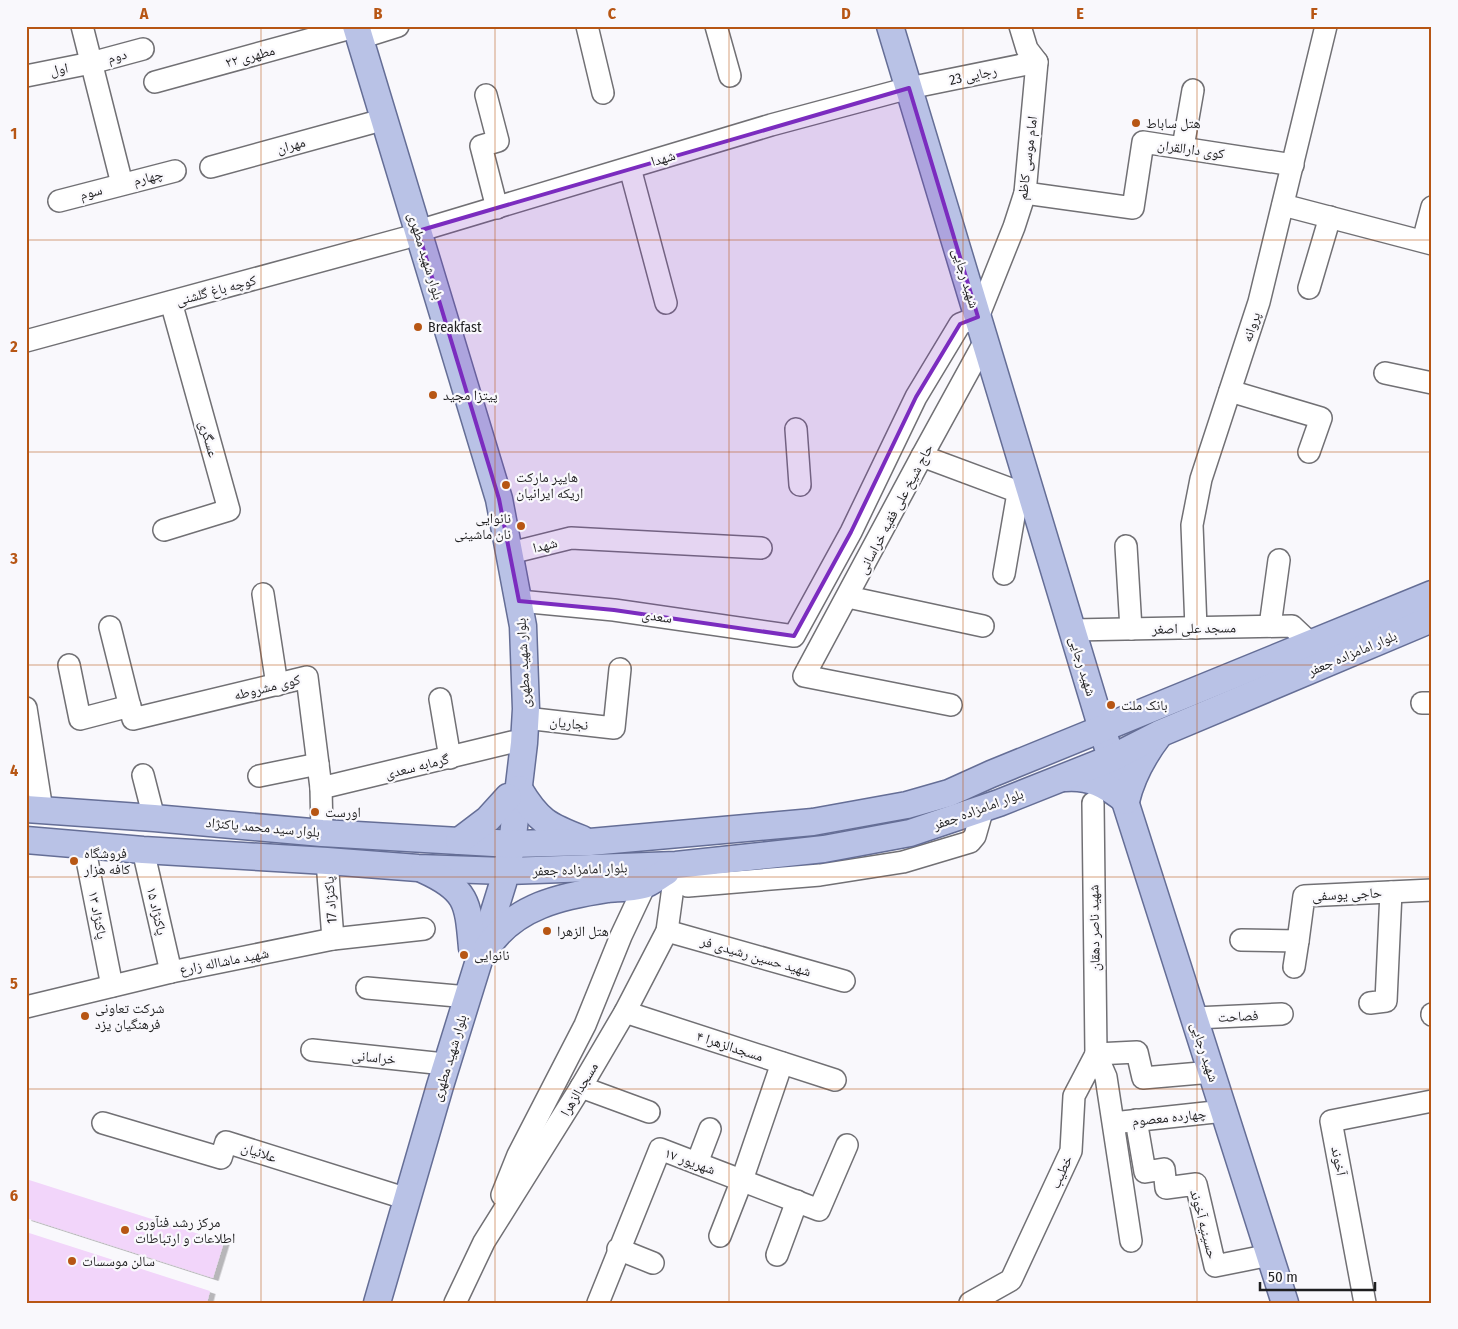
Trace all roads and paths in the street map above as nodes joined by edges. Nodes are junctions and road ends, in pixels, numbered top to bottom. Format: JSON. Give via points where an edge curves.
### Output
{"nodes":[{"id":1,"x":82,"y":26,"type":"edge"},
{"id":2,"x":398,"y":26,"type":"edge"},
{"id":3,"x":588,"y":26,"type":"edge"},
{"id":4,"x":716,"y":26,"type":"edge"},
{"id":5,"x":890,"y":26,"type":"edge"},
{"id":6,"x":1020,"y":26,"type":"edge"},
{"id":7,"x":1326,"y":26,"type":"edge"},
{"id":8,"x":351,"y":30,"type":"edge"},
{"id":9,"x":143,"y":49,"type":"dead end"},
{"id":10,"x":1037,"y":62,"type":"junction"},
{"id":11,"x":92,"y":63,"type":"junction"},
{"id":12,"x":26,"y":76,"type":"edge"},
{"id":13,"x":730,"y":76,"type":"dead end"},
{"id":14,"x":155,"y":82,"type":"dead end"},
{"id":15,"x":909,"y":88,"type":"junction"},
{"id":16,"x":1193,"y":90,"type":"dead end"},
{"id":17,"x":604,"y":93,"type":"dead end"},
{"id":18,"x":486,"y":95,"type":"dead end"},
{"id":19,"x":371,"y":123,"type":"junction"},
{"id":20,"x":1183,"y":147,"type":"junction"},
{"id":21,"x":1293,"y":165,"type":"junction"},
{"id":22,"x":211,"y":167,"type":"dead end"},
{"id":23,"x":630,"y":168,"type":"junction"},
{"id":24,"x":175,"y":171,"type":"dead end"},
{"id":25,"x":122,"y":184,"type":"junction"},
{"id":26,"x":1025,"y":193,"type":"junction"},
{"id":27,"x":60,"y":201,"type":"dead end"},
{"id":28,"x":1282,"y":205,"type":"junction"},
{"id":29,"x":1432,"y":207,"type":"edge"},
{"id":30,"x":497,"y":208,"type":"junction"},
{"id":31,"x":1330,"y":217,"type":"junction"},
{"id":32,"x":412,"y":235,"type":"junction"},
{"id":33,"x":1427,"y":242,"type":"edge"},
{"id":34,"x":1309,"y":288,"type":"dead end"},
{"id":35,"x":171,"y":302,"type":"junction"},
{"id":36,"x":666,"y":303,"type":"dead end"},
{"id":37,"x":982,"y":329,"type":"junction"},
{"id":38,"x":26,"y":342,"type":"edge"},
{"id":39,"x":1385,"y":374,"type":"dead end"},
{"id":40,"x":1432,"y":383,"type":"edge"},
{"id":41,"x":1230,"y":391,"type":"junction"},
{"id":42,"x":796,"y":429,"type":"dead end"},
{"id":43,"x":1309,"y":452,"type":"dead end"},
{"id":44,"x":922,"y":456,"type":"junction"},
{"id":45,"x":800,"y":485,"type":"dead end"},
{"id":46,"x":1025,"y":495,"type":"junction"},
{"id":47,"x":164,"y":530,"type":"dead end"},
{"id":48,"x":1126,"y":546,"type":"dead end"},
{"id":49,"x":761,"y":548,"type":"dead end"},
{"id":50,"x":510,"y":554,"type":"junction"},
{"id":51,"x":1279,"y":560,"type":"dead end"},
{"id":52,"x":1004,"y":574,"type":"dead end"},
{"id":53,"x":263,"y":594,"type":"dead end"},
{"id":54,"x":1432,"y":594,"type":"edge"},
{"id":55,"x":848,"y":597,"type":"junction"},
{"id":56,"x":519,"y":601,"type":"junction"},
{"id":57,"x":1432,"y":619,"type":"edge"},
{"id":58,"x":984,"y":626,"type":"dead end"},
{"id":59,"x":1270,"y":626,"type":"junction"},
{"id":60,"x":110,"y":627,"type":"dead end"},
{"id":61,"x":1196,"y":628,"type":"junction"},
{"id":62,"x":1131,"y":629,"type":"junction"},
{"id":63,"x":1072,"y":630,"type":"junction"},
{"id":64,"x":794,"y":636,"type":"joint"},
{"id":65,"x":1310,"y":643,"type":"junction"},
{"id":66,"x":69,"y":665,"type":"dead end"},
{"id":67,"x":620,"y":668,"type":"dead end"},
{"id":68,"x":277,"y":684,"type":"junction"},
{"id":69,"x":1090,"y":690,"type":"junction"},
{"id":70,"x":440,"y":698,"type":"dead end"},
{"id":71,"x":1168,"y":702,"type":"junction"},
{"id":72,"x":951,"y":705,"type":"dead end"},
{"id":73,"x":26,"y":708,"type":"edge"},
{"id":74,"x":131,"y":712,"type":"junction"},
{"id":75,"x":1140,"y":714,"type":"junction"},
{"id":76,"x":525,"y":718,"type":"junction"},
{"id":77,"x":1102,"y":729,"type":"junction"},
{"id":78,"x":1169,"y":730,"type":"junction"},
{"id":79,"x":1073,"y":741,"type":"junction"},
{"id":80,"x":512,"y":742,"type":"junction"},
{"id":81,"x":450,"y":758,"type":"junction"},
{"id":82,"x":1112,"y":758,"type":"junction"},
{"id":83,"x":318,"y":764,"type":"junction"},
{"id":84,"x":143,"y":775,"type":"dead end"},
{"id":85,"x":259,"y":776,"type":"dead end"},
{"id":86,"x":1061,"y":779,"type":"junction"},
{"id":87,"x":321,"y":788,"type":"junction"},
{"id":88,"x":513,"y":793,"type":"junction"},
{"id":89,"x":1093,"y":802,"type":"dead end"},
{"id":90,"x":1126,"y":802,"type":"junction"},
{"id":91,"x":34,"y":810,"type":"edge"},
{"id":92,"x":108,"y":815,"type":"junction"},
{"id":93,"x":154,"y":818,"type":"junction"},
{"id":94,"x":322,"y":833,"type":"junction"},
{"id":95,"x":26,"y":840,"type":"edge"},
{"id":96,"x":458,"y":841,"type":"junction"},
{"id":97,"x":590,"y":842,"type":"junction"},
{"id":98,"x":506,"y":843,"type":"junction"},
{"id":99,"x":96,"y":846,"type":"junction"},
{"id":100,"x":143,"y":850,"type":"junction"},
{"id":101,"x":327,"y":861,"type":"junction"},
{"id":102,"x":676,"y":865,"type":"junction"},
{"id":103,"x":418,"y":868,"type":"junction"},
{"id":104,"x":499,"y":871,"type":"junction"},
{"id":105,"x":645,"y":885,"type":"junction"},
{"id":106,"x":1432,"y":890,"type":"edge"},
{"id":107,"x":1391,"y":892,"type":"junction"},
{"id":108,"x":424,"y":929,"type":"dead end"},
{"id":109,"x":667,"y":932,"type":"junction"},
{"id":110,"x":333,"y":939,"type":"junction"},
{"id":111,"x":1241,"y":940,"type":"dead end"},
{"id":112,"x":1298,"y":941,"type":"junction"},
{"id":113,"x":475,"y":955,"type":"junction"},
{"id":114,"x":1294,"y":967,"type":"dead end"},
{"id":115,"x":171,"y":972,"type":"junction"},
{"id":116,"x":844,"y":981,"type":"dead end"},
{"id":117,"x":112,"y":986,"type":"junction"},
{"id":118,"x":367,"y":988,"type":"dead end"},
{"id":119,"x":457,"y":996,"type":"junction"},
{"id":120,"x":1370,"y":1003,"type":"dead end"},
{"id":121,"x":26,"y":1007,"type":"edge"},
{"id":122,"x":625,"y":1012,"type":"junction"},
{"id":123,"x":1282,"y":1014,"type":"dead end"},
{"id":124,"x":1194,"y":1018,"type":"junction"},
{"id":125,"x":312,"y":1050,"type":"dead end"},
{"id":126,"x":1096,"y":1054,"type":"junction"},
{"id":127,"x":435,"y":1063,"type":"junction"},
{"id":128,"x":782,"y":1063,"type":"junction"},
{"id":129,"x":1212,"y":1072,"type":"junction"},
{"id":130,"x":835,"y":1080,"type":"dead end"},
{"id":131,"x":581,"y":1087,"type":"junction"},
{"id":132,"x":1432,"y":1101,"type":"edge"},
{"id":133,"x":1224,"y":1111,"type":"junction"},
{"id":134,"x":649,"y":1112,"type":"dead end"},
{"id":135,"x":1136,"y":1120,"type":"junction"},
{"id":136,"x":1114,"y":1122,"type":"junction"},
{"id":137,"x":103,"y":1124,"type":"dead end"},
{"id":138,"x":710,"y":1129,"type":"dead end"},
{"id":139,"x":847,"y":1145,"type":"dead end"},
{"id":140,"x":697,"y":1163,"type":"junction"},
{"id":141,"x":742,"y":1180,"type":"junction"},
{"id":142,"x":398,"y":1196,"type":"junction"},
{"id":143,"x":796,"y":1201,"type":"junction"},
{"id":144,"x":720,"y":1236,"type":"dead end"},
{"id":145,"x":1131,"y":1241,"type":"dead end"},
{"id":146,"x":484,"y":1242,"type":"junction"},
{"id":147,"x":618,"y":1249,"type":"junction"},
{"id":148,"x":777,"y":1255,"type":"dead end"},
{"id":149,"x":1270,"y":1255,"type":"junction"},
{"id":150,"x":653,"y":1263,"type":"dead end"},
{"id":151,"x":365,"y":1303,"type":"edge"},
{"id":152,"x":377,"y":1303,"type":"edge"},
{"id":153,"x":455,"y":1303,"type":"edge"},
{"id":154,"x":598,"y":1303,"type":"edge"},
{"id":155,"x":970,"y":1303,"type":"edge"},
{"id":156,"x":1285,"y":1303,"type":"edge"},
{"id":157,"x":1366,"y":1303,"type":"edge"}],
"edges":[{"from":1,"to":11,"type":"street"},
{"from":2,"to":8,"type":"street","name":"مطهری ۲۲"},
{"from":3,"to":17,"type":"street"},
{"from":4,"to":13,"type":"street"},
{"from":5,"to":15,"type":"main road","name":"شهید رجایی"},
{"from":6,"to":10,"type":"street","via":[[1027,49]]},
{"from":7,"to":21,"type":"street","name":"پروانه"},
{"from":8,"to":14,"type":"street","name":"مطهری ۲۲"},
{"from":8,"to":19,"type":"main road","name":"بلوار شهید مطهری"},
{"from":8,"to":32,"type":"main road","name":"بلوار شهید مطهری"},
{"from":9,"to":11,"type":"street","name":"دوم"},
{"from":10,"to":15,"type":"street","name":"رجایی 23"},
{"from":10,"to":26,"type":"street","name":"امام موسی کاظم"},
{"from":11,"to":12,"type":"street","name":"اول"},
{"from":11,"to":25,"type":"street"},
{"from":15,"to":23,"type":"street","name":"شهدا"},
{"from":15,"to":37,"type":"main road","name":"شهید رجایی"},
{"from":16,"to":20,"type":"street"},
{"from":18,"to":30,"type":"street","via":[[498,141],[481,146]]},
{"from":19,"to":22,"type":"street","name":"مهران"},
{"from":19,"to":32,"type":"main road","name":"بلوار شهید مطهری"},
{"from":20,"to":21,"type":"street","name":"کوی دارالقران"},
{"from":20,"to":26,"type":"street","name":"کوی دارالقران","via":[[1143,142],[1133,208]]},
{"from":21,"to":28,"type":"street","name":"پروانه"},
{"from":23,"to":30,"type":"street","name":"شهدا"},
{"from":23,"to":36,"type":"street"},
{"from":24,"to":25,"type":"street","name":"چهارم"},
{"from":25,"to":27,"type":"street","name":"سوم"},
{"from":26,"to":37,"type":"street","name":"امام موسی کاظم"},
{"from":28,"to":31,"type":"street"},
{"from":28,"to":41,"type":"street","name":"پروانه","via":[[1259,302]]},
{"from":29,"to":33,"type":"street"},
{"from":30,"to":32,"type":"street","name":"شهدا"},
{"from":31,"to":33,"type":"street"},
{"from":31,"to":34,"type":"street"},
{"from":32,"to":35,"type":"street","name":"کوچه باغ گلشنی"},
{"from":32,"to":50,"type":"main road","name":"بلوار شهید مطهری","via":[[499,499]]},
{"from":32,"to":80,"type":"main road","name":"بلوار شهید مطهری","via":[[500,569],[512,641]]},
{"from":35,"to":38,"type":"street","name":"کوچه باغ گلشنی"},
{"from":35,"to":47,"type":"street","name":"عسگری","via":[[229,510]]},
{"from":37,"to":44,"type":"street","name":"حاج شیخ علی فقیه خراسانی"},
{"from":37,"to":46,"type":"main road","name":"شهید رجایی"},
{"from":37,"to":64,"type":"street","name":"حاج شیخ علی فقیه خراسانی","via":[[960,324],[916,398],[851,532]]},
{"from":39,"to":40,"type":"street"},
{"from":41,"to":43,"type":"street","via":[[1321,418]]},
{"from":41,"to":61,"type":"street","name":"پروانه","via":[[1200,478],[1192,525]]},
{"from":42,"to":45,"type":"street"},
{"from":44,"to":46,"type":"street"},
{"from":44,"to":55,"type":"street","name":"حاج شیخ علی فقیه خراسانی"},
{"from":46,"to":52,"type":"street"},
{"from":46,"to":63,"type":"main road","name":"شهید رجایی"},
{"from":48,"to":62,"type":"street"},
{"from":49,"to":50,"type":"street","name":"شهدا","via":[[571,538]]},
{"from":50,"to":56,"type":"main road","name":"بلوار شهید مطهری"},
{"from":51,"to":59,"type":"street"},
{"from":53,"to":68,"type":"street"},
{"from":54,"to":65,"type":"main road","name":"بلوار امامزاده جعفر"},
{"from":55,"to":58,"type":"street"},
{"from":55,"to":72,"type":"street","name":"حاج شیخ علی فقیه خراسانی","via":[[804,676]]},
{"from":56,"to":64,"type":"street","name":"سعدی","via":[[614,610]]},
{"from":56,"to":76,"type":"main road","name":"بلوار شهید مطهری","via":[[524,626]]},
{"from":57,"to":78,"type":"main road","name":"بلوار امامزاده جعفر"},
{"from":59,"to":61,"type":"street","name":"مسجد علی اصغر"},
{"from":59,"to":65,"type":"street","name":"مسجد علی اصغر","via":[[1292,626]]},
{"from":60,"to":74,"type":"street"},
{"from":61,"to":62,"type":"street","name":"مسجد علی اصغر"},
{"from":62,"to":63,"type":"street","name":"مسجد علی اصغر"},
{"from":63,"to":69,"type":"main road","name":"شهید رجایی"},
{"from":65,"to":71,"type":"main road","name":"بلوار امامزاده جعفر"},
{"from":66,"to":74,"type":"street","name":"کوی مشروطه","via":[[80,720]]},
{"from":67,"to":76,"type":"street","name":"نجاریان","via":[[614,728]]},
{"from":68,"to":74,"type":"street","name":"کوی مشروطه"},
{"from":68,"to":83,"type":"street","name":"کوی مشروطه","via":[[307,677]]},
{"from":69,"to":75,"type":"main road","via":[[1105,700]]},
{"from":69,"to":77,"type":"main road","name":"شهید رجایی"},
{"from":69,"to":79,"type":"main road","via":[[1090,708],[1084,726]]},
{"from":70,"to":81,"type":"street"},
{"from":71,"to":75,"type":"main road","name":"بلوار امامزاده جعفر"},
{"from":71,"to":78,"type":"main road","via":[[1161,710]]},
{"from":73,"to":91,"type":"street"},
{"from":75,"to":77,"type":"main road","name":"بلوار امامزاده جعفر"},
{"from":76,"to":88,"type":"main road","name":"بلوار شهید مطهری"},
{"from":77,"to":79,"type":"main road","name":"بلوار امامزاده جعفر"},
{"from":77,"to":82,"type":"main road","name":"شهید رجایی"},
{"from":78,"to":82,"type":"main road","name":"بلوار امامزاده جعفر"},
{"from":78,"to":90,"type":"main road","via":[[1138,766]]},
{"from":79,"to":97,"type":"main road","name":"بلوار امامزاده جعفر","via":[[949,793],[907,805],[814,822]]},
{"from":80,"to":81,"type":"street","name":"گرمابه سعدی"},
{"from":80,"to":88,"type":"main road","name":"بلوار شهید مطهری"},
{"from":81,"to":87,"type":"street","name":"گرمابه سعدی"},
{"from":82,"to":86,"type":"main road","name":"بلوار امامزاده جعفر"},
{"from":82,"to":90,"type":"main road","name":"شهید رجایی"},
{"from":83,"to":85,"type":"street"},
{"from":83,"to":87,"type":"street","name":"کوی مشروطه"},
{"from":84,"to":93,"type":"street"},
{"from":86,"to":90,"type":"main road","via":[[1078,777],[1096,781],[1112,789]]},
{"from":86,"to":102,"type":"main road","name":"بلوار امامزاده جعفر","via":[[910,833],[824,849]]},
{"from":87,"to":94,"type":"street","name":"کوی مشروطه"},
{"from":88,"to":96,"type":"main road","via":[[488,819]]},
{"from":88,"to":97,"type":"main road","via":[[542,820]]},
{"from":88,"to":98,"type":"main road","name":"بلوار شهید مطهری"},
{"from":89,"to":126,"type":"street","name":"شهید ناصر دهقان"},
{"from":90,"to":124,"type":"main road","name":"شهید رجایی"},
{"from":91,"to":92,"type":"main road","name":"بلوار سید محمد پاکنژاد"},
{"from":92,"to":93,"type":"main road","name":"بلوار سید محمد پاکنژاد"},
{"from":92,"to":99,"type":"main road"},
{"from":93,"to":94,"type":"main road","name":"بلوار سید محمد پاکنژاد"},
{"from":94,"to":96,"type":"main road","name":"بلوار سید محمد پاکنژاد"},
{"from":95,"to":99,"type":"main road","name":"بلوار سید محمد پاکنژاد"},
{"from":96,"to":98,"type":"main road","name":"بلوار سید محمد پاکنژاد"},
{"from":97,"to":98,"type":"main road","name":"بلوار امامزاده جعفر"},
{"from":98,"to":104,"type":"main road","name":"بلوار شهید مطهری"},
{"from":99,"to":100,"type":"main road","name":"بلوار سید محمد پاکنژاد"},
{"from":99,"to":117,"type":"street","name":"پاکنژاد ۱۳"},
{"from":100,"to":101,"type":"main road","name":"بلوار سید محمد پاکنژاد"},
{"from":100,"to":115,"type":"street","name":"پاکنژاد ۱۵"},
{"from":101,"to":103,"type":"main road","name":"بلوار سید محمد پاکنژاد"},
{"from":101,"to":110,"type":"street","name":"پاکنژاد 17"},
{"from":102,"to":104,"type":"main road","name":"بلوار امامزاده جعفر"},
{"from":102,"to":105,"type":"main road"},
{"from":102,"to":109,"type":"street","name":"مسجدالزهرا"},
{"from":103,"to":104,"type":"main road","name":"بلوار سید محمد پاکنژاد"},
{"from":103,"to":113,"type":"main road","via":[[443,879],[461,896],[470,919]]},
{"from":104,"to":113,"type":"main road","name":"بلوار شهید مطهری"},
{"from":105,"to":113,"type":"main road","via":[[564,896],[540,904],[511,922]]},
{"from":105,"to":146,"type":"street","via":[[585,1024],[518,1155]]},
{"from":106,"to":107,"type":"street","name":"حاجی یوسفی"},
{"from":107,"to":112,"type":"street","name":"حاجی یوسفی","via":[[1304,896]]},
{"from":107,"to":120,"type":"street","via":[[1386,1001]]},
{"from":108,"to":110,"type":"street","name":"شهید ماشااله زارع"},
{"from":109,"to":116,"type":"street","name":"شهید حسین رشیدی فر"},
{"from":109,"to":122,"type":"street","name":"مسجدالزهرا"},
{"from":110,"to":115,"type":"street","name":"شهید ماشااله زارع"},
{"from":111,"to":112,"type":"street"},
{"from":112,"to":114,"type":"street"},
{"from":113,"to":119,"type":"main road","name":"بلوار شهید مطهری"},
{"from":113,"to":152,"type":"main road","name":"بلوار شهید مطهری"},
{"from":115,"to":117,"type":"street","name":"شهید ماشااله زارع"},
{"from":117,"to":121,"type":"street","name":"شهید ماشااله زارع"},
{"from":118,"to":119,"type":"street"},
{"from":119,"to":127,"type":"main road","name":"بلوار شهید مطهری"},
{"from":122,"to":128,"type":"street","name":"مسجدالزهرا ۴"},
{"from":122,"to":131,"type":"street","name":"مسجدالزهرا"},
{"from":123,"to":124,"type":"street","name":"فصاحت"},
{"from":124,"to":129,"type":"main road","name":"شهید رجایی"},
{"from":125,"to":127,"type":"street","name":"خراسانی"},
{"from":126,"to":129,"type":"street","via":[[1137,1052],[1143,1078]]},
{"from":126,"to":136,"type":"street","via":[[1106,1077]]},
{"from":126,"to":155,"type":"street","name":"خطیب","via":[[1074,1096],[1070,1151],[1011,1280]]},
{"from":127,"to":142,"type":"main road","name":"بلوار شهید مطهری"},
{"from":128,"to":130,"type":"street","name":"مسجدالزهرا ۴"},
{"from":128,"to":141,"type":"street"},
{"from":129,"to":133,"type":"main road","name":"شهید رجایی"},
{"from":131,"to":134,"type":"street"},
{"from":131,"to":146,"type":"street","name":"مسجدالزهرا"},
{"from":132,"to":157,"type":"street","name":"آخوند","via":[[1331,1121]]},
{"from":133,"to":135,"type":"street","name":"چهارده معصوم"},
{"from":133,"to":149,"type":"main road","name":"شهید رجایی"},
{"from":135,"to":136,"type":"street","name":"چهارده معصوم"},
{"from":135,"to":149,"type":"street","name":"حسینیه آخوند","via":[[1145,1172],[1164,1170],[1166,1188],[1196,1184],[1216,1266]]},
{"from":136,"to":145,"type":"street"},
{"from":137,"to":142,"type":"street","name":"علائیان","via":[[221,1158],[226,1142]]},
{"from":138,"to":140,"type":"street"},
{"from":139,"to":143,"type":"street","name":"۱۷ شهریور","via":[[819,1210]]},
{"from":140,"to":141,"type":"street","name":"۱۷ شهریور"},
{"from":140,"to":147,"type":"street","name":"۱۷ شهریور","via":[[660,1149]]},
{"from":141,"to":143,"type":"street","name":"۱۷ شهریور"},
{"from":141,"to":144,"type":"street"},
{"from":142,"to":151,"type":"main road","name":"بلوار شهید مطهری"},
{"from":143,"to":148,"type":"street"},
{"from":146,"to":153,"type":"street","name":"مسجدالزهرا"},
{"from":147,"to":150,"type":"street"},
{"from":147,"to":154,"type":"street","name":"۱۷ شهریور"},
{"from":149,"to":156,"type":"main road","name":"شهید رجایی"}]}
